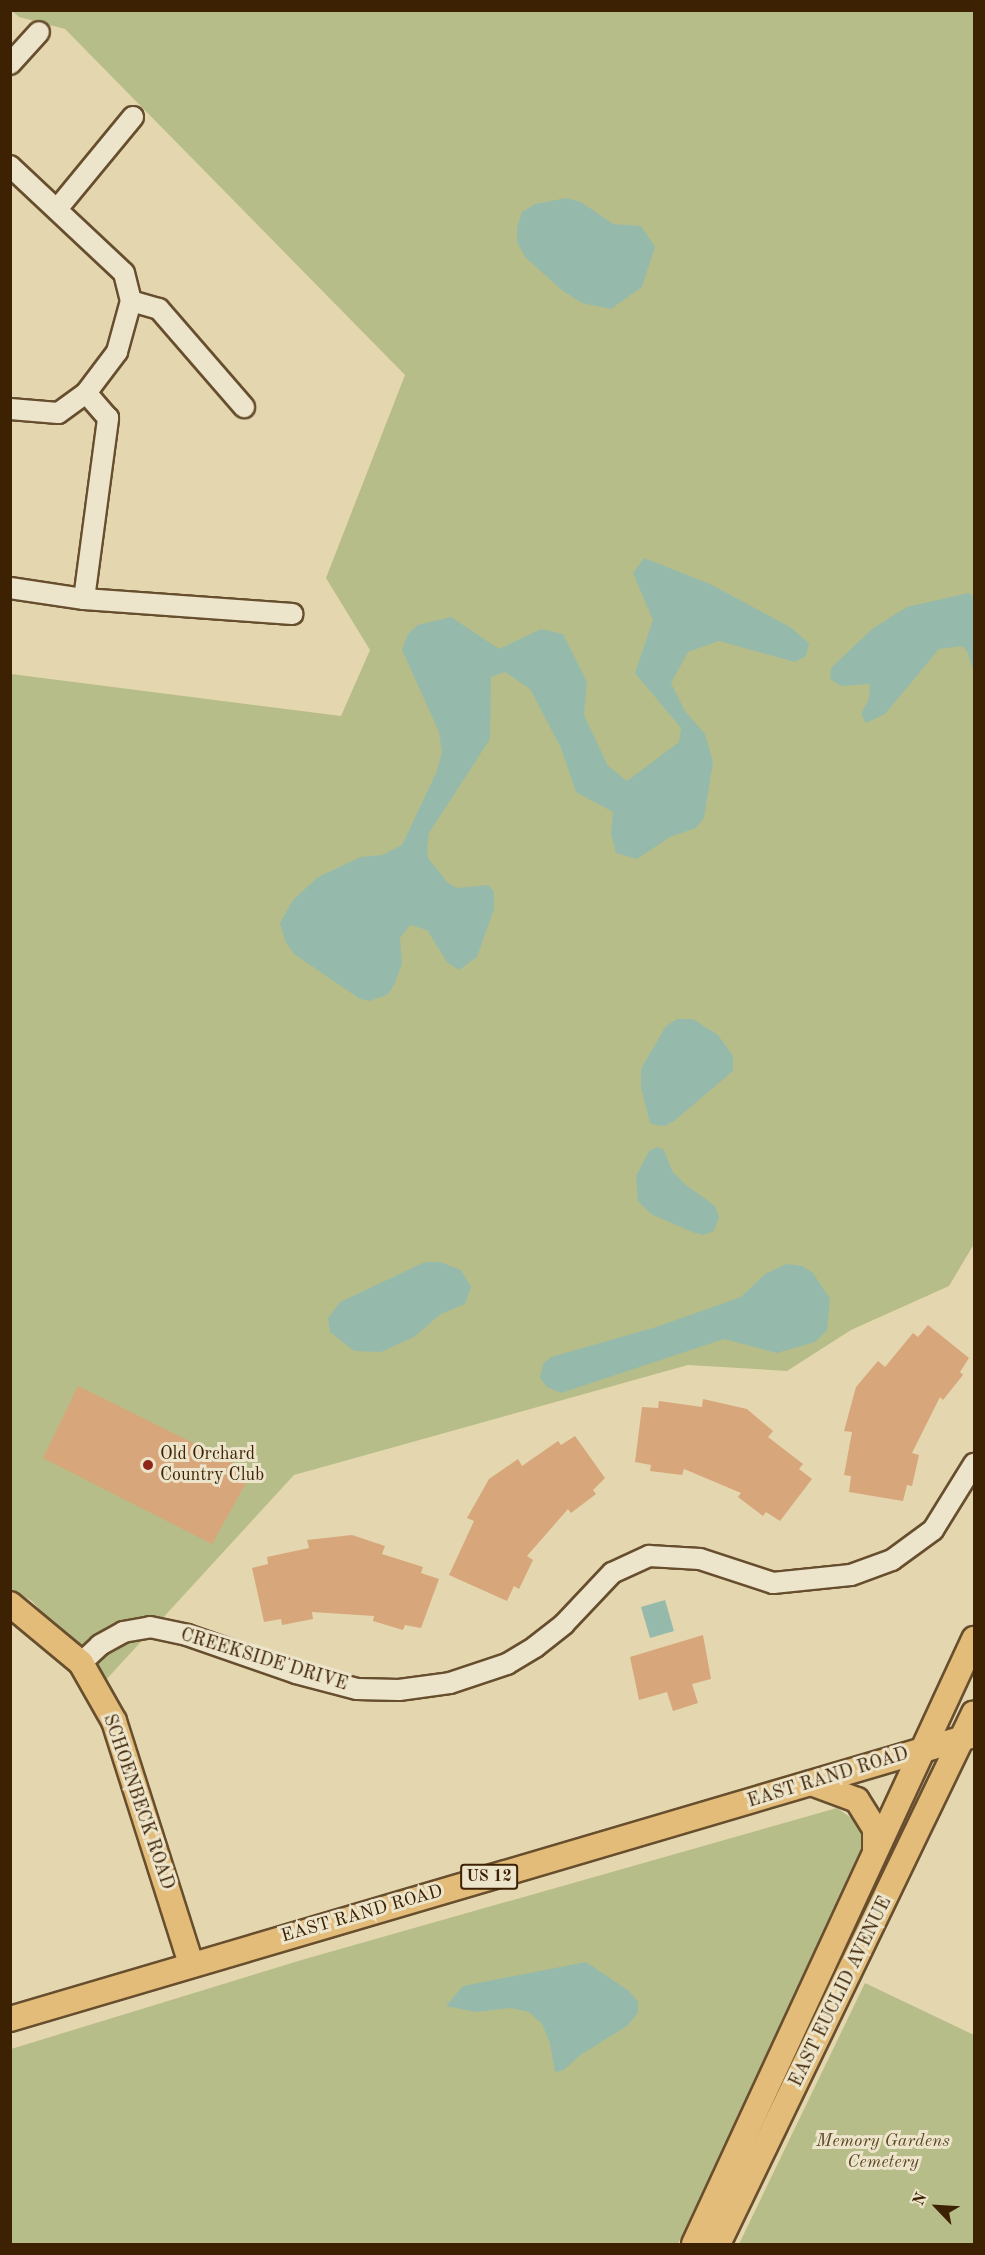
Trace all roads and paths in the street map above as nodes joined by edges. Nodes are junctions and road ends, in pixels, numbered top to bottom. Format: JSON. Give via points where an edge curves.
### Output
{"nodes":[{"id":1,"x":39,"y":32,"type":"dead end"},
{"id":2,"x":10,"y":64,"type":"edge"},
{"id":3,"x":133,"y":117,"type":"dead end"},
{"id":4,"x":10,"y":166,"type":"edge"},
{"id":5,"x":58,"y":208,"type":"junction"},
{"id":6,"x":131,"y":301,"type":"junction"},
{"id":7,"x":86,"y":393,"type":"junction"},
{"id":8,"x":244,"y":407,"type":"dead end"},
{"id":9,"x":10,"y":410,"type":"edge"},
{"id":10,"x":10,"y":588,"type":"edge"},
{"id":11,"x":84,"y":599,"type":"junction"},
{"id":12,"x":292,"y":614,"type":"dead end"},
{"id":13,"x":975,"y":1464,"type":"edge"},
{"id":14,"x":10,"y":1604,"type":"edge"},
{"id":15,"x":975,"y":1639,"type":"edge"},
{"id":16,"x":81,"y":1663,"type":"junction"},
{"id":17,"x":975,"y":1713,"type":"edge"},
{"id":18,"x":969,"y":1736,"type":"edge"},
{"id":19,"x":921,"y":1750,"type":"junction"},
{"id":20,"x":811,"y":1783,"type":"junction"},
{"id":21,"x":875,"y":1853,"type":"junction"},
{"id":22,"x":191,"y":1964,"type":"junction"},
{"id":23,"x":10,"y":2019,"type":"edge"},
{"id":24,"x":694,"y":2244,"type":"edge"},
{"id":25,"x":718,"y":2244,"type":"edge"}],
"edges":[{"from":1,"to":2,"type":"street"},
{"from":3,"to":5,"type":"street"},
{"from":4,"to":5,"type":"street"},
{"from":5,"to":6,"type":"street","via":[[124,273]]},
{"from":6,"to":7,"type":"street","via":[[117,352]]},
{"from":6,"to":8,"type":"street","via":[[159,309]]},
{"from":7,"to":9,"type":"street","via":[[58,413]]},
{"from":7,"to":11,"type":"street","via":[[108,418]]},
{"from":10,"to":11,"type":"street"},
{"from":11,"to":12,"type":"street"},
{"from":13,"to":16,"type":"street","name":"CREEKSIDE DRIVE","via":[[933,1530],[892,1560],[851,1575],[773,1583],[700,1558],[649,1556],[612,1573],[564,1624],[535,1647],[507,1664],[450,1683],[399,1690],[357,1689],[150,1627],[123,1632],[100,1645]]},
{"from":14,"to":16,"type":"main road","name":"SCHOENBECK ROAD"},
{"from":15,"to":19,"type":"main road","name":"EAST EUCLID AVENUE"},
{"from":16,"to":22,"type":"main road","name":"SCHOENBECK ROAD","via":[[114,1721]]},
{"from":17,"to":18,"type":"main road","name":"EAST EUCLID AVENUE"},
{"from":18,"to":19,"type":"main road","number":"US 12"},
{"from":18,"to":25,"type":"main road","name":"EAST EUCLID AVENUE"},
{"from":19,"to":20,"type":"main road","name":"EAST RAND ROAD","number":"US 12"},
{"from":19,"to":21,"type":"main road","name":"EAST EUCLID AVENUE"},
{"from":20,"to":21,"type":"main road","via":[[857,1800],[875,1829]]},
{"from":20,"to":22,"type":"main road","name":"EAST RAND ROAD","number":"US 12"},
{"from":21,"to":24,"type":"main road","name":"EAST EUCLID AVENUE"},
{"from":22,"to":23,"type":"main road","name":"EAST RAND ROAD","number":"US 12"}]}
